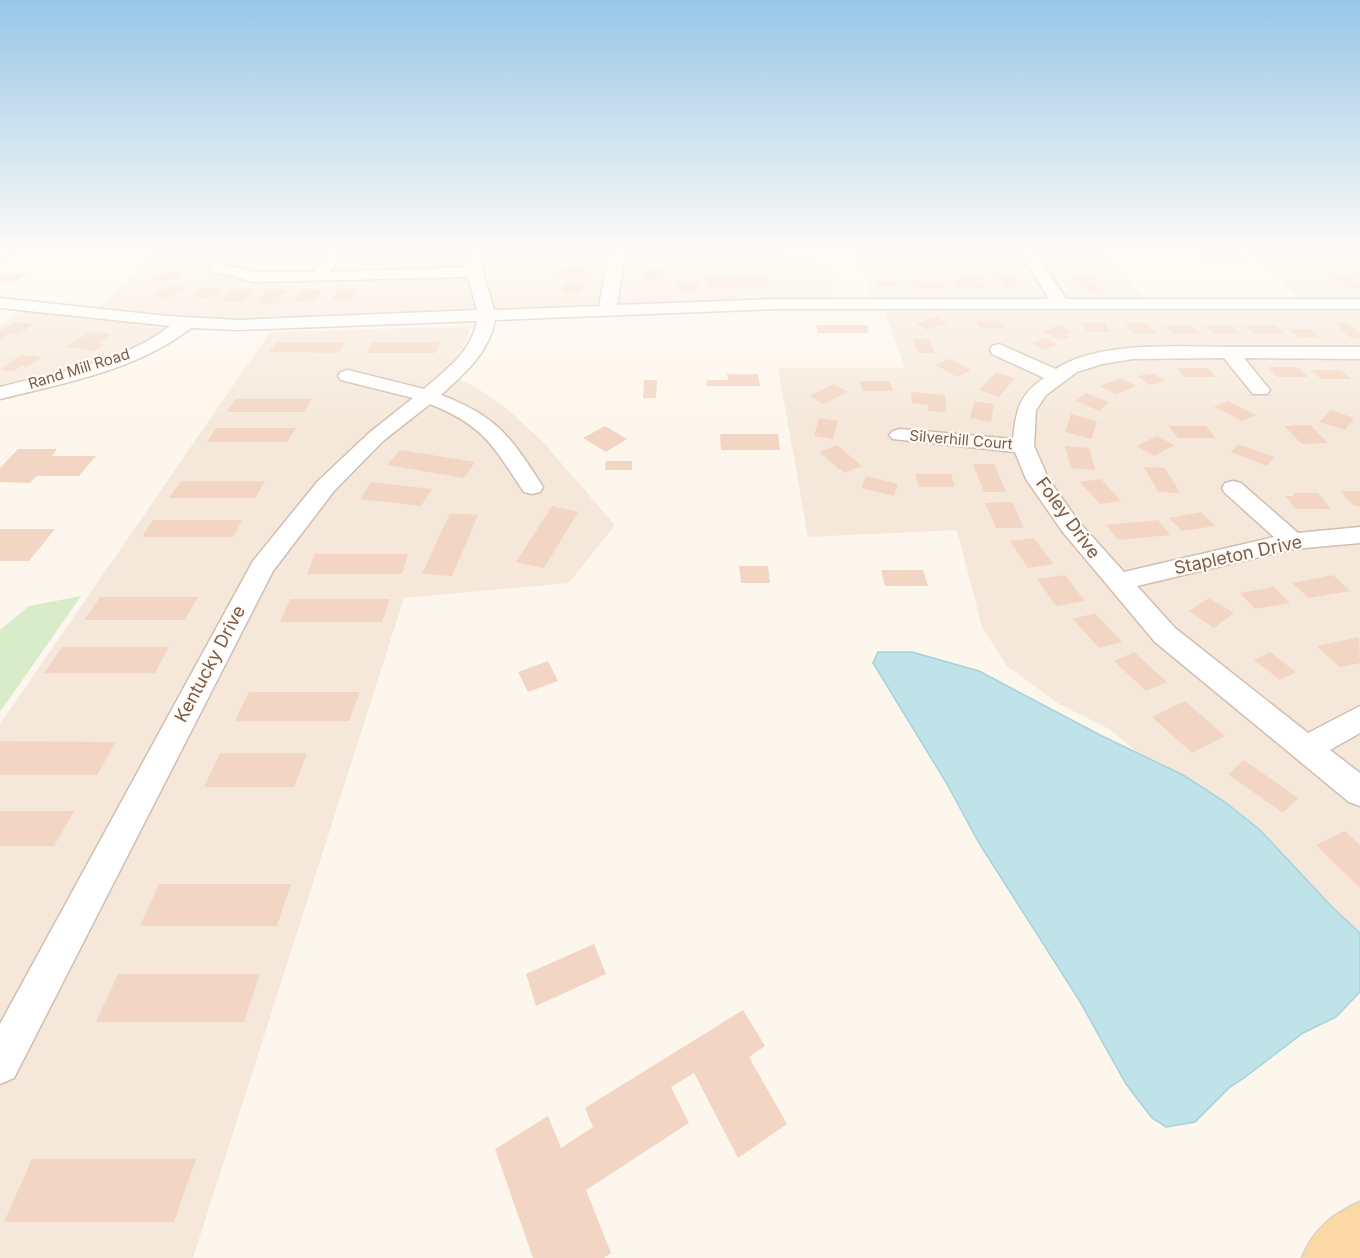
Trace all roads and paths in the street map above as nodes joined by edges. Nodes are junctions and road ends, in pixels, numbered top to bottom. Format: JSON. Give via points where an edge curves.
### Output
{"nodes":[{"id":1,"x":56,"y":309,"type":"edge"},
{"id":2,"x":485,"y":309,"type":"edge"},
{"id":3,"x":663,"y":309,"type":"edge"},
{"id":4,"x":608,"y":311,"type":"joint"},
{"id":5,"x":487,"y":316,"type":"junction"},
{"id":6,"x":187,"y":322,"type":"junction"},
{"id":7,"x":999,"y":350,"type":"dead end"},
{"id":8,"x":1230,"y":353,"type":"junction"},
{"id":9,"x":1360,"y":353,"type":"edge"},
{"id":10,"x":348,"y":376,"type":"dead end"},
{"id":11,"x":1057,"y":377,"type":"junction"},
{"id":12,"x":1260,"y":390,"type":"dead end"},
{"id":13,"x":0,"y":393,"type":"edge"},
{"id":14,"x":426,"y":398,"type":"junction"},
{"id":15,"x":900,"y":435,"type":"dead end"},
{"id":16,"x":1023,"y":446,"type":"junction"},
{"id":17,"x":532,"y":487,"type":"dead end"},
{"id":18,"x":1233,"y":488,"type":"dead end"},
{"id":19,"x":1360,"y":535,"type":"edge"},
{"id":20,"x":1293,"y":541,"type":"junction"},
{"id":21,"x":1117,"y":582,"type":"junction"},
{"id":22,"x":1360,"y":718,"type":"edge"},
{"id":23,"x":1306,"y":749,"type":"junction"},
{"id":24,"x":1360,"y":792,"type":"edge"},
{"id":25,"x":0,"y":1064,"type":"edge"},
{"id":26,"x":1360,"y":1230,"type":"edge"},
{"id":27,"x":1330,"y":1258,"type":"edge"}],
"edges":[{"from":1,"to":6,"type":"street"},
{"from":2,"to":5,"type":"street"},
{"from":3,"to":4,"type":"street"},
{"from":4,"to":5,"type":"street"},
{"from":5,"to":6,"type":"street","via":[[280,324]]},
{"from":5,"to":14,"type":"street","name":"Kentucky Drive","via":[[483,337],[466,361]]},
{"from":6,"to":13,"type":"street","name":"Rand Mill Road","via":[[155,344],[114,361]]},
{"from":7,"to":11,"type":"street"},
{"from":8,"to":9,"type":"street","name":"Foley Drive"},
{"from":8,"to":11,"type":"street","name":"Foley Drive","via":[[1133,353],[1099,359]]},
{"from":8,"to":12,"type":"street"},
{"from":10,"to":14,"type":"street","via":[[387,383]]},
{"from":11,"to":16,"type":"street","name":"Foley Drive","via":[[1038,391],[1026,410]]},
{"from":14,"to":17,"type":"street","via":[[462,410],[497,435]]},
{"from":14,"to":25,"type":"street","name":"Kentucky Drive","via":[[376,437],[326,486],[262,567]]},
{"from":15,"to":16,"type":"street","name":"Silverhill Court"},
{"from":16,"to":21,"type":"street","name":"Foley Drive","via":[[1037,479]]},
{"from":18,"to":20,"type":"street"},
{"from":19,"to":20,"type":"street","name":"Stapleton Drive"},
{"from":20,"to":21,"type":"street","name":"Stapleton Drive"},
{"from":21,"to":23,"type":"street","name":"Foley Drive","via":[[1165,635]]},
{"from":22,"to":23,"type":"street"},
{"from":23,"to":24,"type":"street","name":"Foley Drive"},
{"from":26,"to":27,"type":"main road"}]}
